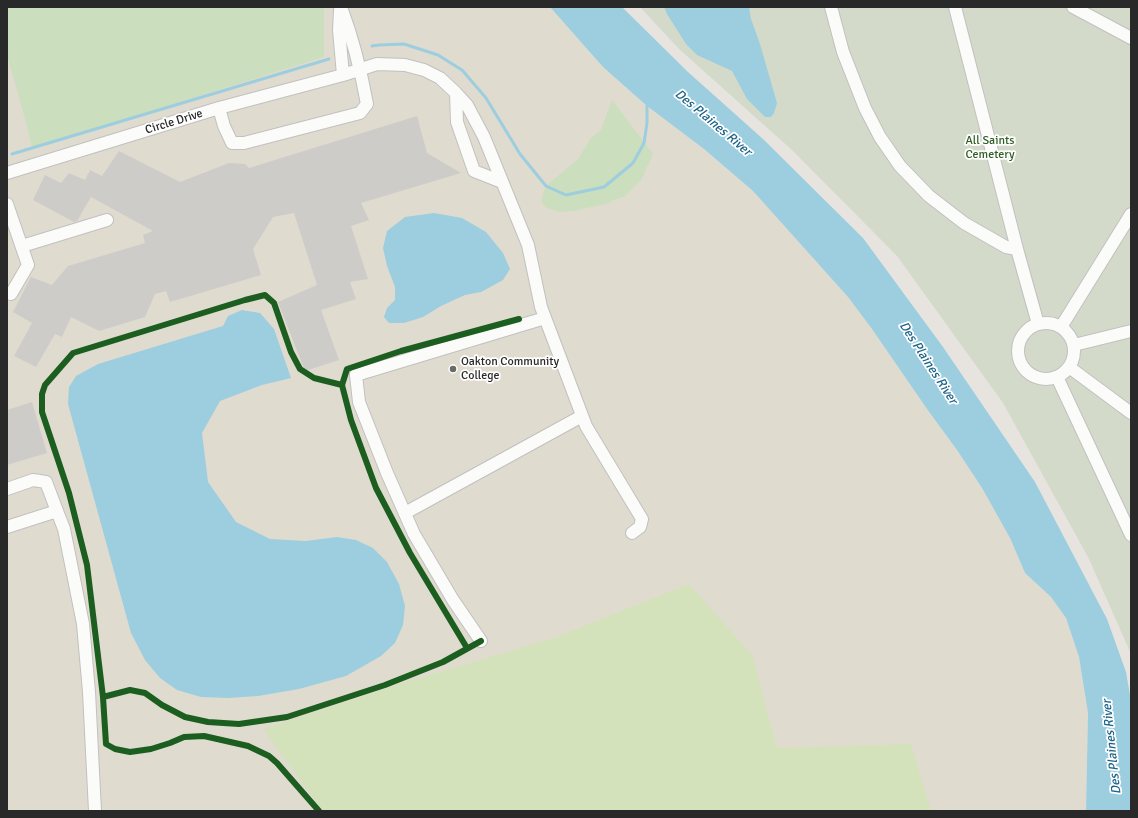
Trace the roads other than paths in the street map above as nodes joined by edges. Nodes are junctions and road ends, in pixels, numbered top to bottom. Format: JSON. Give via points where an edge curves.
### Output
{"nodes":[{"id":1,"x":341,"y":7,"type":"edge"},
{"id":2,"x":831,"y":7,"type":"edge"},
{"id":3,"x":955,"y":7,"type":"edge"},
{"id":4,"x":1073,"y":7,"type":"edge"},
{"id":5,"x":1131,"y":38,"type":"edge"},
{"id":6,"x":361,"y":69,"type":"junction"},
{"id":7,"x":343,"y":75,"type":"junction"},
{"id":8,"x":456,"y":93,"type":"junction"},
{"id":9,"x":219,"y":108,"type":"junction"},
{"id":10,"x":7,"y":173,"type":"edge"},
{"id":11,"x":502,"y":182,"type":"junction"},
{"id":12,"x":7,"y":204,"type":"edge"},
{"id":13,"x":1131,"y":214,"type":"edge"},
{"id":14,"x":107,"y":220,"type":"dead end"},
{"id":15,"x":22,"y":246,"type":"junction"},
{"id":16,"x":1017,"y":249,"type":"junction"},
{"id":17,"x":11,"y":294,"type":"dead end"},
{"id":18,"x":546,"y":318,"type":"junction"},
{"id":19,"x":1038,"y":324,"type":"junction"},
{"id":20,"x":1061,"y":327,"type":"junction"},
{"id":21,"x":1131,"y":331,"type":"edge"},
{"id":22,"x":1074,"y":345,"type":"junction"},
{"id":23,"x":1069,"y":367,"type":"junction"},
{"id":24,"x":1057,"y":377,"type":"junction"},
{"id":25,"x":1131,"y":413,"type":"edge"},
{"id":26,"x":582,"y":416,"type":"junction"},
{"id":27,"x":7,"y":489,"type":"edge"},
{"id":28,"x":57,"y":512,"type":"junction"},
{"id":29,"x":405,"y":513,"type":"junction"},
{"id":30,"x":7,"y":527,"type":"edge"},
{"id":31,"x":632,"y":533,"type":"dead end"},
{"id":32,"x":1131,"y":535,"type":"edge"},
{"id":33,"x":481,"y":641,"type":"dead end"},
{"id":34,"x":95,"y":811,"type":"edge"}],
"edges":[{"from":1,"to":6,"type":"street"},
{"from":1,"to":7,"type":"street","via":[[339,30]]},
{"from":2,"to":16,"type":"street","via":[[843,52],[865,108],[880,137],[900,166],[929,196],[964,223],[1006,247]]},
{"from":3,"to":16,"type":"street"},
{"from":4,"to":5,"type":"street"},
{"from":6,"to":7,"type":"street","name":"Circle Drive"},
{"from":6,"to":8,"type":"street","name":"Circle Drive","via":[[377,64],[405,65],[440,78]]},
{"from":6,"to":9,"type":"street","via":[[367,104],[360,113],[244,143],[232,143]]},
{"from":7,"to":9,"type":"street","name":"Circle Drive"},
{"from":8,"to":11,"type":"street","name":"Circle Drive","via":[[467,105],[484,137]]},
{"from":8,"to":11,"type":"street","via":[[457,122],[474,171]]},
{"from":9,"to":10,"type":"street","name":"Circle Drive"},
{"from":11,"to":18,"type":"street","name":"Circle Drive","via":[[528,245],[541,307]]},
{"from":12,"to":15,"type":"street"},
{"from":13,"to":20,"type":"street"},
{"from":14,"to":15,"type":"street"},
{"from":15,"to":17,"type":"street","via":[[28,265]]},
{"from":16,"to":19,"type":"street"},
{"from":18,"to":26,"type":"street","name":"Circle Drive"},
{"from":18,"to":29,"type":"street","via":[[356,375],[359,402]]},
{"from":19,"to":20,"type":"street","via":[[1050,323]]},
{"from":19,"to":24,"type":"street","via":[[1023,334],[1019,342],[1019,360],[1030,374],[1048,379]]},
{"from":20,"to":22,"type":"street"},
{"from":21,"to":22,"type":"street"},
{"from":22,"to":23,"type":"street","via":[[1073,360]]},
{"from":23,"to":24,"type":"street"},
{"from":23,"to":25,"type":"street"},
{"from":24,"to":32,"type":"street"},
{"from":26,"to":29,"type":"street"},
{"from":26,"to":31,"type":"street","name":"Circle Drive","via":[[642,519],[640,527]]},
{"from":27,"to":28,"type":"street","via":[[33,480],[46,482]]},
{"from":28,"to":30,"type":"street"},
{"from":28,"to":34,"type":"street","via":[[64,529],[83,624]]},
{"from":29,"to":33,"type":"street","via":[[414,534],[453,600]]}]}
